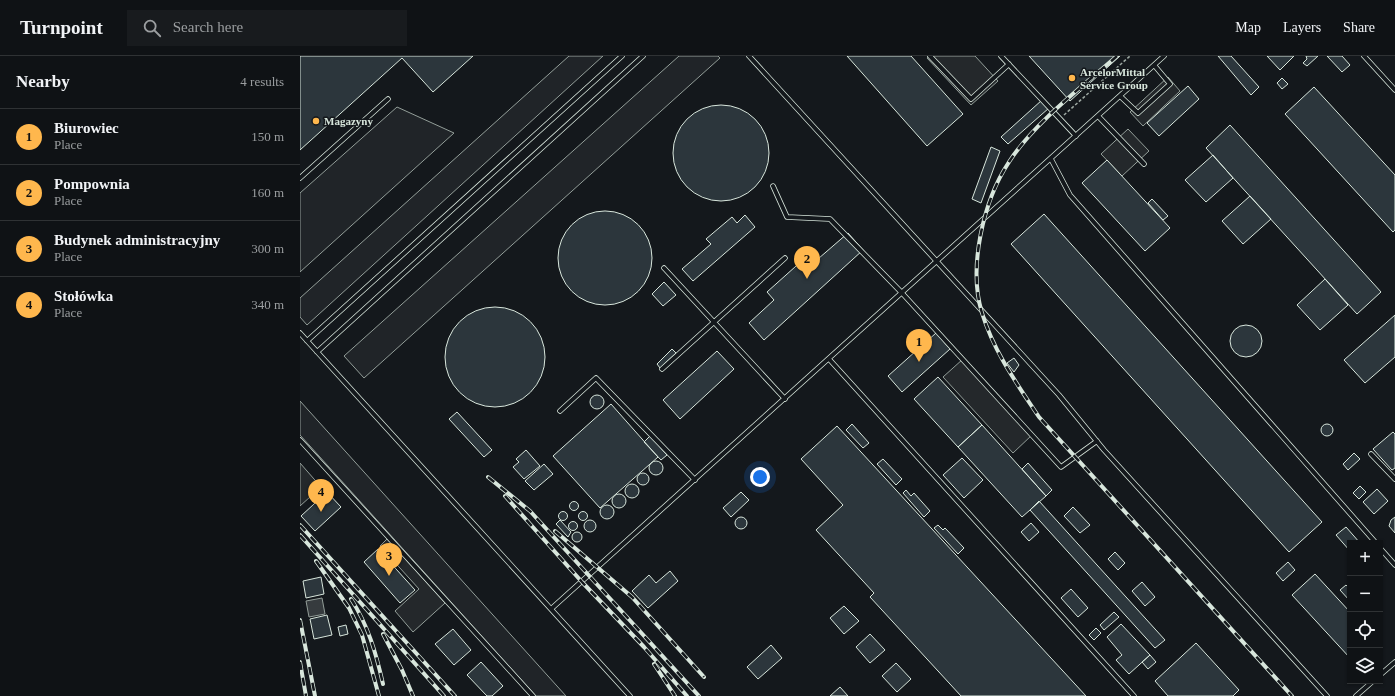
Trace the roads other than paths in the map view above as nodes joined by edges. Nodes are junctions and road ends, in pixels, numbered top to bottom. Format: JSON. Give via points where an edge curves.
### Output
{"nodes":[{"id":1,"x":622,"y":56,"type":"edge"},
{"id":2,"x":643,"y":56,"type":"edge"},
{"id":3,"x":749,"y":56,"type":"edge"},
{"id":4,"x":930,"y":56,"type":"edge"},
{"id":5,"x":1001,"y":56,"type":"edge"},
{"id":6,"x":1164,"y":56,"type":"edge"},
{"id":7,"x":1364,"y":56,"type":"edge"},
{"id":8,"x":1009,"y":64,"type":"junction"},
{"id":9,"x":1154,"y":65,"type":"junction"},
{"id":10,"x":1395,"y":90,"type":"edge"},
{"id":11,"x":1120,"y":96,"type":"junction"},
{"id":12,"x":388,"y":99,"type":"dead end"},
{"id":13,"x":1098,"y":116,"type":"junction"},
{"id":14,"x":1076,"y":136,"type":"junction"},
{"id":15,"x":1050,"y":159,"type":"junction"},
{"id":16,"x":1144,"y":164,"type":"dead end"},
{"id":17,"x":300,"y":178,"type":"edge"},
{"id":18,"x":773,"y":186,"type":"dead end"},
{"id":19,"x":785,"y":258,"type":"dead end"},
{"id":20,"x":936,"y":262,"type":"junction"},
{"id":21,"x":664,"y":268,"type":"dead end"},
{"id":22,"x":902,"y":293,"type":"junction"},
{"id":23,"x":714,"y":322,"type":"junction"},
{"id":24,"x":300,"y":333,"type":"edge"},
{"id":25,"x":308,"y":341,"type":"junction"},
{"id":26,"x":317,"y":352,"type":"junction"},
{"id":27,"x":829,"y":358,"type":"junction"},
{"id":28,"x":662,"y":369,"type":"dead end"},
{"id":29,"x":785,"y":399,"type":"junction"},
{"id":30,"x":560,"y":411,"type":"dead end"},
{"id":31,"x":300,"y":440,"type":"edge"},
{"id":32,"x":1097,"y":441,"type":"junction"},
{"id":33,"x":1371,"y":454,"type":"dead end"},
{"id":34,"x":1395,"y":479,"type":"edge"},
{"id":35,"x":695,"y":480,"type":"junction"},
{"id":36,"x":1373,"y":540,"type":"edge"},
{"id":37,"x":1383,"y":551,"type":"edge"},
{"id":38,"x":1395,"y":565,"type":"edge"},
{"id":39,"x":551,"y":609,"type":"junction"},
{"id":40,"x":1395,"y":662,"type":"edge"},
{"id":41,"x":1383,"y":672,"type":"edge"},
{"id":42,"x":1370,"y":684,"type":"edge"},
{"id":43,"x":530,"y":695,"type":"edge"},
{"id":44,"x":630,"y":696,"type":"edge"},
{"id":45,"x":1134,"y":696,"type":"edge"},
{"id":46,"x":1328,"y":696,"type":"edge"},
{"id":47,"x":1356,"y":696,"type":"edge"}],
"edges":[{"from":1,"to":25,"type":"lane"},
{"from":2,"to":26,"type":"lane"},
{"from":3,"to":20,"type":"lane"},
{"from":4,"to":8,"type":"lane","via":[[971,98]]},
{"from":5,"to":8,"type":"lane"},
{"from":6,"to":9,"type":"lane"},
{"from":7,"to":10,"type":"lane"},
{"from":8,"to":14,"type":"lane"},
{"from":9,"to":11,"type":"lane"},
{"from":9,"to":11,"type":"lane","via":[[1170,84],[1138,113]]},
{"from":11,"to":13,"type":"lane"},
{"from":12,"to":17,"type":"lane"},
{"from":13,"to":14,"type":"lane"},
{"from":13,"to":16,"type":"lane"},
{"from":14,"to":15,"type":"lane"},
{"from":15,"to":20,"type":"lane"},
{"from":15,"to":36,"type":"lane","via":[[1070,195]]},
{"from":18,"to":22,"type":"lane","via":[[787,218],[830,219]]},
{"from":19,"to":23,"type":"lane"},
{"from":20,"to":22,"type":"lane"},
{"from":20,"to":32,"type":"lane"},
{"from":21,"to":23,"type":"lane"},
{"from":22,"to":27,"type":"lane"},
{"from":22,"to":32,"type":"lane","via":[[1061,467]]},
{"from":23,"to":28,"type":"lane"},
{"from":23,"to":29,"type":"lane"},
{"from":24,"to":25,"type":"lane"},
{"from":25,"to":26,"type":"lane"},
{"from":26,"to":39,"type":"lane"},
{"from":27,"to":29,"type":"lane"},
{"from":27,"to":45,"type":"lane"},
{"from":29,"to":35,"type":"lane"},
{"from":30,"to":35,"type":"lane","via":[[596,378]]},
{"from":31,"to":43,"type":"lane"},
{"from":32,"to":46,"type":"lane"},
{"from":33,"to":34,"type":"lane"},
{"from":35,"to":39,"type":"lane"},
{"from":37,"to":38,"type":"lane"},
{"from":39,"to":44,"type":"lane"},
{"from":40,"to":41,"type":"lane"},
{"from":42,"to":47,"type":"lane"}]}
